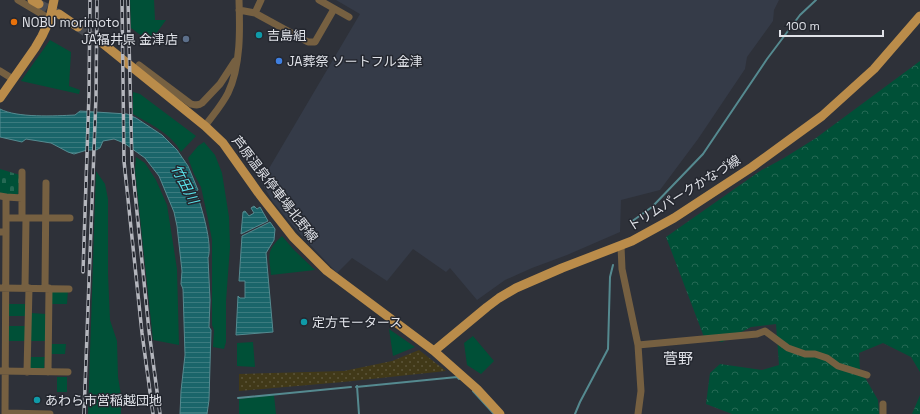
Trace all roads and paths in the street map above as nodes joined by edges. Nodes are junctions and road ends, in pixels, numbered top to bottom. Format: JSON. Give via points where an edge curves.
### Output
{"nodes":[{"id":1,"x":18,"y":0,"type":"edge"},
{"id":2,"x":54,"y":0,"type":"edge"},
{"id":3,"x":239,"y":0,"type":"edge"},
{"id":4,"x":261,"y":0,"type":"edge"},
{"id":5,"x":319,"y":0,"type":"edge"},
{"id":6,"x":334,"y":9,"type":"junction"},
{"id":7,"x":239,"y":10,"type":"junction"},
{"id":8,"x":255,"y":13,"type":"junction"},
{"id":9,"x":920,"y":16,"type":"edge"},
{"id":10,"x":54,"y":17,"type":"junction"},
{"id":11,"x":349,"y":17,"type":"dead end"},
{"id":12,"x":78,"y":27,"type":"tunnel mouth"},
{"id":13,"x":101,"y":42,"type":"tunnel mouth"},
{"id":14,"x":237,"y":58,"type":"junction"},
{"id":15,"x":139,"y":65,"type":"dead end"},
{"id":16,"x":0,"y":71,"type":"edge"},
{"id":17,"x":11,"y":82,"type":"junction"},
{"id":18,"x":0,"y":98,"type":"edge"},
{"id":19,"x":205,"y":126,"type":"junction"},
{"id":20,"x":22,"y":172,"type":"dead end"},
{"id":21,"x":46,"y":183,"type":"dead end"},
{"id":22,"x":3,"y":196,"type":"edge"},
{"id":23,"x":22,"y":198,"type":"junction"},
{"id":24,"x":6,"y":218,"type":"junction"},
{"id":25,"x":24,"y":218,"type":"junction"},
{"id":26,"x":46,"y":218,"type":"junction"},
{"id":27,"x":70,"y":218,"type":"dead end"},
{"id":28,"x":3,"y":232,"type":"edge"},
{"id":29,"x":622,"y":246,"type":"junction"},
{"id":30,"x":3,"y":288,"type":"edge"},
{"id":31,"x":27,"y":288,"type":"junction"},
{"id":32,"x":47,"y":288,"type":"junction"},
{"id":33,"x":69,"y":288,"type":"dead end"},
{"id":34,"x":638,"y":345,"type":"junction"},
{"id":35,"x":434,"y":351,"type":"junction"},
{"id":36,"x":2,"y":371,"type":"edge"},
{"id":37,"x":28,"y":372,"type":"junction"},
{"id":38,"x":48,"y":372,"type":"junction"},
{"id":39,"x":68,"y":372,"type":"dead end"},
{"id":40,"x":867,"y":375,"type":"dead end"},
{"id":41,"x":883,"y":404,"type":"dead end"},
{"id":42,"x":5,"y":413,"type":"edge"},
{"id":43,"x":50,"y":414,"type":"edge"},
{"id":44,"x":500,"y":414,"type":"edge"},
{"id":45,"x":638,"y":414,"type":"edge"},
{"id":46,"x":883,"y":414,"type":"edge"}],
"edges":[{"from":1,"to":10,"type":"street"},
{"from":2,"to":10,"type":"main road"},
{"from":3,"to":7,"type":"street"},
{"from":4,"to":8,"type":"street"},
{"from":5,"to":6,"type":"street"},
{"from":6,"to":8,"type":"street","via":[[315,42],[308,42]]},
{"from":6,"to":11,"type":"street"},
{"from":7,"to":8,"type":"street"},
{"from":7,"to":14,"type":"street"},
{"from":9,"to":29,"type":"main road","name":"トリムパークかなづ線","via":[[874,69],[822,116],[752,167],[674,218]]},
{"from":10,"to":12,"type":"main road"},
{"from":10,"to":17,"type":"main road"},
{"from":13,"to":19,"type":"main road","name":"芦原温泉停車場北野線"},
{"from":14,"to":15,"type":"street","via":[[220,84],[200,105],[191,104]]},
{"from":14,"to":19,"type":"street","via":[[228,92]]},
{"from":16,"to":17,"type":"street"},
{"from":17,"to":18,"type":"main road"},
{"from":19,"to":35,"type":"main road","name":"芦原温泉停車場北野線","via":[[223,144],[293,237],[327,271]]},
{"from":20,"to":23,"type":"street"},
{"from":21,"to":26,"type":"street"},
{"from":22,"to":23,"type":"street"},
{"from":22,"to":24,"type":"street"},
{"from":23,"to":25,"type":"street"},
{"from":24,"to":25,"type":"street"},
{"from":24,"to":28,"type":"street"},
{"from":25,"to":26,"type":"street"},
{"from":25,"to":31,"type":"street"},
{"from":26,"to":27,"type":"street"},
{"from":26,"to":32,"type":"street"},
{"from":28,"to":30,"type":"street"},
{"from":29,"to":34,"type":"street","via":[[622,269]]},
{"from":29,"to":35,"type":"main road","name":"トリムパークかなづ線","via":[[516,288],[487,307]]},
{"from":30,"to":31,"type":"street"},
{"from":30,"to":36,"type":"street"},
{"from":31,"to":32,"type":"street"},
{"from":31,"to":37,"type":"street"},
{"from":32,"to":33,"type":"street"},
{"from":32,"to":38,"type":"street"},
{"from":34,"to":40,"type":"street","via":[[757,334],[765,331],[788,348],[827,358],[838,366]]},
{"from":34,"to":45,"type":"street","via":[[641,391]]},
{"from":35,"to":44,"type":"main road","name":"芦原温泉停車場北野線","via":[[477,389]]},
{"from":36,"to":37,"type":"street"},
{"from":36,"to":42,"type":"street"},
{"from":37,"to":38,"type":"street"},
{"from":38,"to":39,"type":"street"},
{"from":41,"to":46,"type":"street"},
{"from":42,"to":43,"type":"street"}]}
